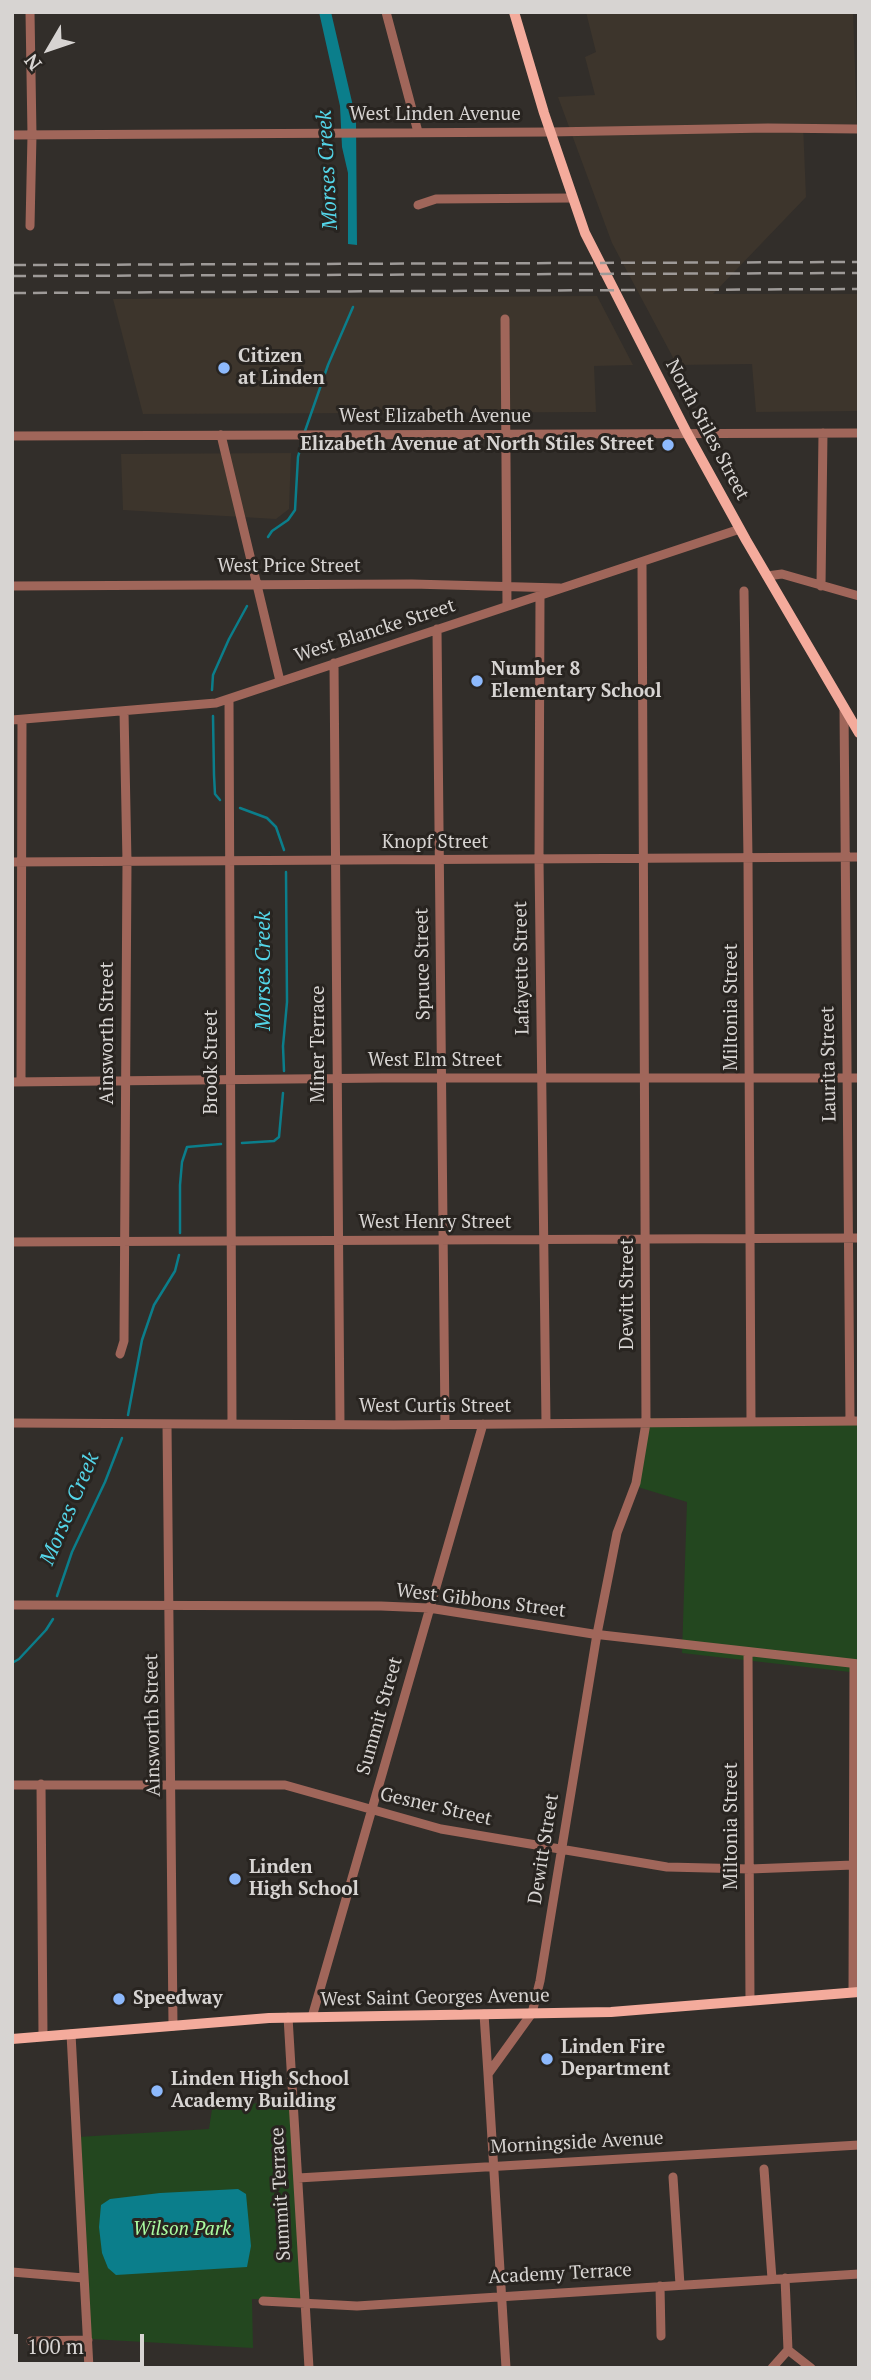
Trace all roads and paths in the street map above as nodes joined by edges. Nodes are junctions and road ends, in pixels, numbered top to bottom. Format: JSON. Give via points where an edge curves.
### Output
{"nodes":[{"id":1,"x":30,"y":12,"type":"edge"},
{"id":2,"x":386,"y":12,"type":"edge"},
{"id":3,"x":514,"y":12,"type":"edge"},
{"id":4,"x":859,"y":129,"type":"edge"},
{"id":5,"x":418,"y":132,"type":"junction"},
{"id":6,"x":550,"y":132,"type":"junction"},
{"id":7,"x":12,"y":135,"type":"edge"},
{"id":8,"x":32,"y":135,"type":"junction"},
{"id":9,"x":572,"y":198,"type":"junction"},
{"id":10,"x":418,"y":205,"type":"dead end"},
{"id":11,"x":30,"y":226,"type":"dead end"},
{"id":12,"x":505,"y":319,"type":"dead end"},
{"id":13,"x":182,"y":422,"type":"dead end"},
{"id":14,"x":687,"y":433,"type":"junction"},
{"id":15,"x":823,"y":433,"type":"junction"},
{"id":16,"x":859,"y":433,"type":"edge"},
{"id":17,"x":183,"y":434,"type":"junction"},
{"id":18,"x":505,"y":434,"type":"junction"},
{"id":19,"x":221,"y":435,"type":"junction"},
{"id":20,"x":12,"y":436,"type":"edge"},
{"id":21,"x":740,"y":529,"type":"junction"},
{"id":22,"x":642,"y":563,"type":"junction"},
{"id":23,"x":767,"y":576,"type":"junction"},
{"id":24,"x":257,"y":585,"type":"junction"},
{"id":25,"x":506,"y":585,"type":"junction"},
{"id":26,"x":12,"y":586,"type":"edge"},
{"id":27,"x":821,"y":586,"type":"junction"},
{"id":28,"x":565,"y":588,"type":"junction"},
{"id":29,"x":744,"y":591,"type":"dead end"},
{"id":30,"x":540,"y":596,"type":"junction"},
{"id":31,"x":859,"y":596,"type":"edge"},
{"id":32,"x":508,"y":607,"type":"junction"},
{"id":33,"x":437,"y":629,"type":"junction"},
{"id":34,"x":334,"y":663,"type":"junction"},
{"id":35,"x":280,"y":681,"type":"junction"},
{"id":36,"x":229,"y":699,"type":"junction"},
{"id":37,"x":844,"y":707,"type":"junction"},
{"id":38,"x":124,"y":711,"type":"junction"},
{"id":39,"x":17,"y":720,"type":"edge"},
{"id":40,"x":859,"y":733,"type":"edge"},
{"id":41,"x":859,"y":857,"type":"edge"},
{"id":42,"x":748,"y":858,"type":"junction"},
{"id":43,"x":845,"y":858,"type":"junction"},
{"id":44,"x":645,"y":859,"type":"junction"},
{"id":45,"x":335,"y":860,"type":"junction"},
{"id":46,"x":439,"y":860,"type":"junction"},
{"id":47,"x":539,"y":860,"type":"junction"},
{"id":48,"x":229,"y":861,"type":"junction"},
{"id":49,"x":17,"y":862,"type":"edge"},
{"id":50,"x":127,"y":862,"type":"junction"},
{"id":51,"x":442,"y":1078,"type":"junction"},
{"id":52,"x":541,"y":1078,"type":"junction"},
{"id":53,"x":646,"y":1078,"type":"junction"},
{"id":54,"x":750,"y":1078,"type":"junction"},
{"id":55,"x":847,"y":1078,"type":"junction"},
{"id":56,"x":859,"y":1078,"type":"edge"},
{"id":57,"x":337,"y":1079,"type":"junction"},
{"id":58,"x":230,"y":1080,"type":"junction"},
{"id":59,"x":125,"y":1081,"type":"junction"},
{"id":60,"x":17,"y":1082,"type":"edge"},
{"id":61,"x":854,"y":1238,"type":"edge"},
{"id":62,"x":646,"y":1239,"type":"junction"},
{"id":63,"x":750,"y":1239,"type":"junction"},
{"id":64,"x":443,"y":1240,"type":"junction"},
{"id":65,"x":544,"y":1240,"type":"junction"},
{"id":66,"x":231,"y":1241,"type":"junction"},
{"id":67,"x":338,"y":1241,"type":"junction"},
{"id":68,"x":12,"y":1242,"type":"edge"},
{"id":69,"x":124,"y":1242,"type":"junction"},
{"id":70,"x":120,"y":1354,"type":"dead end"},
{"id":71,"x":855,"y":1421,"type":"edge"},
{"id":72,"x":751,"y":1422,"type":"junction"},
{"id":73,"x":12,"y":1423,"type":"edge"},
{"id":74,"x":546,"y":1423,"type":"junction"},
{"id":75,"x":646,"y":1423,"type":"junction"},
{"id":76,"x":167,"y":1424,"type":"junction"},
{"id":77,"x":232,"y":1424,"type":"junction"},
{"id":78,"x":340,"y":1424,"type":"junction"},
{"id":79,"x":445,"y":1424,"type":"junction"},
{"id":80,"x":483,"y":1424,"type":"junction"},
{"id":81,"x":12,"y":1605,"type":"edge"},
{"id":82,"x":169,"y":1605,"type":"junction"},
{"id":83,"x":429,"y":1608,"type":"junction"},
{"id":84,"x":597,"y":1634,"type":"junction"},
{"id":85,"x":748,"y":1652,"type":"junction"},
{"id":86,"x":856,"y":1664,"type":"edge"},
{"id":87,"x":12,"y":1784,"type":"edge"},
{"id":88,"x":41,"y":1784,"type":"junction"},
{"id":89,"x":171,"y":1784,"type":"junction"},
{"id":90,"x":371,"y":1810,"type":"junction"},
{"id":91,"x":562,"y":1849,"type":"junction"},
{"id":92,"x":853,"y":1865,"type":"junction"},
{"id":93,"x":750,"y":1869,"type":"junction"},
{"id":94,"x":856,"y":1992,"type":"edge"},
{"id":95,"x":750,"y":2001,"type":"junction"},
{"id":96,"x":532,"y":2013,"type":"junction"},
{"id":97,"x":484,"y":2014,"type":"junction"},
{"id":98,"x":288,"y":2017,"type":"junction"},
{"id":99,"x":312,"y":2017,"type":"junction"},
{"id":100,"x":173,"y":2026,"type":"junction"},
{"id":101,"x":71,"y":2034,"type":"junction"},
{"id":102,"x":43,"y":2036,"type":"junction"},
{"id":103,"x":12,"y":2039,"type":"edge"},
{"id":104,"x":488,"y":2074,"type":"junction"},
{"id":105,"x":859,"y":2145,"type":"edge"},
{"id":106,"x":494,"y":2165,"type":"junction"},
{"id":107,"x":764,"y":2169,"type":"dead end"},
{"id":108,"x":673,"y":2177,"type":"dead end"},
{"id":109,"x":298,"y":2178,"type":"junction"},
{"id":110,"x":12,"y":2272,"type":"edge"},
{"id":111,"x":859,"y":2274,"type":"edge"},
{"id":112,"x":84,"y":2278,"type":"junction"},
{"id":113,"x":785,"y":2278,"type":"junction"},
{"id":114,"x":772,"y":2279,"type":"junction"},
{"id":115,"x":680,"y":2285,"type":"junction"},
{"id":116,"x":660,"y":2286,"type":"junction"},
{"id":117,"x":502,"y":2295,"type":"junction"},
{"id":118,"x":262,"y":2301,"type":"dead end"},
{"id":119,"x":305,"y":2303,"type":"junction"},
{"id":120,"x":661,"y":2336,"type":"dead end"},
{"id":121,"x":88,"y":2340,"type":"junction"},
{"id":122,"x":31,"y":2341,"type":"dead end"},
{"id":123,"x":788,"y":2350,"type":"junction"},
{"id":124,"x":89,"y":2368,"type":"edge"},
{"id":125,"x":309,"y":2368,"type":"edge"},
{"id":126,"x":506,"y":2368,"type":"edge"},
{"id":127,"x":772,"y":2368,"type":"edge"},
{"id":128,"x":811,"y":2368,"type":"edge"}],
"edges":[{"from":1,"to":8,"type":"street"},
{"from":2,"to":5,"type":"street"},
{"from":3,"to":6,"type":"main road","name":"North Stiles Street"},
{"from":4,"to":6,"type":"street","name":"West Linden Avenue"},
{"from":5,"to":6,"type":"street","name":"West Linden Avenue"},
{"from":5,"to":8,"type":"street","name":"West Linden Avenue"},
{"from":6,"to":9,"type":"main road","name":"North Stiles Street"},
{"from":7,"to":8,"type":"street","name":"West Linden Avenue"},
{"from":8,"to":11,"type":"street"},
{"from":9,"to":10,"type":"street","via":[[436,199]]},
{"from":9,"to":14,"type":"main road","name":"North Stiles Street","via":[[585,233]]},
{"from":12,"to":18,"type":"street"},
{"from":13,"to":17,"type":"street"},
{"from":14,"to":15,"type":"street","name":"West Elizabeth Avenue"},
{"from":14,"to":18,"type":"street","name":"West Elizabeth Avenue"},
{"from":14,"to":21,"type":"main road","name":"North Stiles Street"},
{"from":15,"to":16,"type":"street","name":"West Elizabeth Avenue"},
{"from":15,"to":27,"type":"street"},
{"from":17,"to":19,"type":"street","name":"West Elizabeth Avenue"},
{"from":17,"to":20,"type":"street","name":"West Elizabeth Avenue"},
{"from":18,"to":19,"type":"street","name":"West Elizabeth Avenue"},
{"from":18,"to":25,"type":"street"},
{"from":19,"to":24,"type":"street"},
{"from":21,"to":22,"type":"street","name":"West Blancke Street"},
{"from":21,"to":23,"type":"main road","name":"North Stiles Street"},
{"from":22,"to":28,"type":"street","name":"West Blancke Street"},
{"from":22,"to":44,"type":"street","name":"Dewitt Street"},
{"from":23,"to":27,"type":"street","via":[[782,574]]},
{"from":23,"to":37,"type":"main road","name":"North Stiles Street"},
{"from":24,"to":25,"type":"street","name":"West Price Street"},
{"from":24,"to":26,"type":"street","name":"West Price Street"},
{"from":24,"to":35,"type":"street"},
{"from":25,"to":28,"type":"street","name":"West Price Street"},
{"from":25,"to":32,"type":"street"},
{"from":27,"to":31,"type":"street"},
{"from":28,"to":30,"type":"street","name":"West Blancke Street"},
{"from":29,"to":42,"type":"street","name":"Miltonia Street"},
{"from":30,"to":32,"type":"street","name":"West Blancke Street"},
{"from":30,"to":47,"type":"street","name":"Lafayette Street"},
{"from":32,"to":33,"type":"street","name":"West Blancke Street"},
{"from":33,"to":34,"type":"street","name":"West Blancke Street"},
{"from":33,"to":46,"type":"street","name":"Spruce Street"},
{"from":34,"to":35,"type":"street","name":"West Blancke Street"},
{"from":34,"to":45,"type":"street","name":"Miner Terrace"},
{"from":35,"to":36,"type":"street","name":"West Blancke Street"},
{"from":36,"to":38,"type":"street","name":"West Blancke Street"},
{"from":36,"to":48,"type":"street","name":"Brook Street"},
{"from":37,"to":40,"type":"main road","name":"North Stiles Street"},
{"from":37,"to":43,"type":"street","name":"Laurita Street"},
{"from":38,"to":39,"type":"street","name":"West Blancke Street"},
{"from":38,"to":50,"type":"street","name":"Ainsworth Street"},
{"from":39,"to":49,"type":"street"},
{"from":41,"to":43,"type":"street","name":"Knopf Street"},
{"from":42,"to":43,"type":"street","name":"Knopf Street"},
{"from":42,"to":44,"type":"street","name":"Knopf Street"},
{"from":42,"to":54,"type":"street","name":"Miltonia Street"},
{"from":43,"to":55,"type":"street","name":"Laurita Street"},
{"from":44,"to":47,"type":"street","name":"Knopf Street"},
{"from":44,"to":53,"type":"street","name":"Dewitt Street"},
{"from":45,"to":46,"type":"street","name":"Knopf Street"},
{"from":45,"to":48,"type":"street","name":"Knopf Street"},
{"from":45,"to":57,"type":"street","name":"Miner Terrace"},
{"from":46,"to":47,"type":"street","name":"Knopf Street"},
{"from":46,"to":51,"type":"street","name":"Spruce Street"},
{"from":47,"to":52,"type":"street","name":"Lafayette Street"},
{"from":48,"to":50,"type":"street","name":"Knopf Street"},
{"from":48,"to":58,"type":"street","name":"Brook Street"},
{"from":49,"to":50,"type":"street","name":"Knopf Street"},
{"from":49,"to":60,"type":"street"},
{"from":50,"to":59,"type":"street","name":"Ainsworth Street"},
{"from":51,"to":52,"type":"street","name":"West Elm Street"},
{"from":51,"to":57,"type":"street","name":"West Elm Street"},
{"from":51,"to":64,"type":"street","name":"Spruce Street"},
{"from":52,"to":53,"type":"street","name":"West Elm Street"},
{"from":52,"to":65,"type":"street","name":"Lafayette Street"},
{"from":53,"to":54,"type":"street","name":"West Elm Street"},
{"from":53,"to":62,"type":"street","name":"Dewitt Street"},
{"from":54,"to":55,"type":"street","name":"West Elm Street"},
{"from":54,"to":63,"type":"street","name":"Miltonia Street"},
{"from":55,"to":56,"type":"street","name":"West Elm Street"},
{"from":55,"to":61,"type":"street","name":"Laurita Street"},
{"from":57,"to":58,"type":"street","name":"West Elm Street"},
{"from":57,"to":67,"type":"street","name":"Miner Terrace"},
{"from":58,"to":59,"type":"street","name":"West Elm Street"},
{"from":58,"to":66,"type":"street","name":"Brook Street"},
{"from":59,"to":60,"type":"street","name":"West Elm Street"},
{"from":59,"to":69,"type":"street","name":"Ainsworth Street"},
{"from":61,"to":63,"type":"street","name":"West Henry Street"},
{"from":61,"to":71,"type":"street","name":"Laurita Street"},
{"from":62,"to":63,"type":"street","name":"West Henry Street"},
{"from":62,"to":65,"type":"street","name":"West Henry Street"},
{"from":62,"to":75,"type":"street","name":"Dewitt Street"},
{"from":63,"to":72,"type":"street","name":"Miltonia Street"},
{"from":64,"to":65,"type":"street","name":"West Henry Street"},
{"from":64,"to":67,"type":"street","name":"West Henry Street"},
{"from":64,"to":79,"type":"street","name":"Spruce Street"},
{"from":65,"to":74,"type":"street","name":"Lafayette Street"},
{"from":66,"to":67,"type":"street","name":"West Henry Street"},
{"from":66,"to":69,"type":"street","name":"West Henry Street"},
{"from":66,"to":77,"type":"street","name":"Brook Street"},
{"from":67,"to":78,"type":"street","name":"Miner Terrace"},
{"from":68,"to":69,"type":"street","name":"West Henry Street"},
{"from":69,"to":70,"type":"street","name":"Ainsworth Street","via":[[124,1341]]},
{"from":71,"to":72,"type":"street","name":"West Curtis Street"},
{"from":72,"to":75,"type":"street","name":"West Curtis Street"},
{"from":73,"to":76,"type":"street","name":"West Curtis Street"},
{"from":74,"to":75,"type":"street","name":"West Curtis Street"},
{"from":74,"to":80,"type":"street","name":"West Curtis Street"},
{"from":75,"to":84,"type":"street","name":"Dewitt Street","via":[[636,1483],[617,1533]]},
{"from":76,"to":77,"type":"street","name":"West Curtis Street"},
{"from":76,"to":82,"type":"street","name":"Ainsworth Street"},
{"from":77,"to":78,"type":"street","name":"West Curtis Street"},
{"from":78,"to":79,"type":"street","name":"West Curtis Street"},
{"from":79,"to":80,"type":"street","name":"West Curtis Street"},
{"from":80,"to":83,"type":"street","name":"Summit Street"},
{"from":81,"to":82,"type":"street","name":"West Gibbons Street"},
{"from":82,"to":83,"type":"street","name":"West Gibbons Street"},
{"from":82,"to":89,"type":"street","name":"Ainsworth Street"},
{"from":83,"to":84,"type":"street","name":"West Gibbons Street"},
{"from":83,"to":90,"type":"street","name":"Summit Street"},
{"from":84,"to":85,"type":"street","name":"West Gibbons Street"},
{"from":84,"to":91,"type":"street","name":"Dewitt Street"},
{"from":85,"to":86,"type":"street","name":"West Gibbons Street"},
{"from":85,"to":93,"type":"street","name":"Miltonia Street"},
{"from":86,"to":92,"type":"street"},
{"from":87,"to":88,"type":"street","name":"Gesner Street"},
{"from":88,"to":89,"type":"street","name":"Gesner Street"},
{"from":88,"to":102,"type":"street"},
{"from":89,"to":90,"type":"street","name":"Gesner Street","via":[[285,1785]]},
{"from":89,"to":100,"type":"street","name":"Ainsworth Street"},
{"from":90,"to":91,"type":"street","name":"Gesner Street","via":[[474,1836]]},
{"from":90,"to":99,"type":"street","name":"Summit Street"},
{"from":91,"to":93,"type":"street","name":"Gesner Street","via":[[667,1867]]},
{"from":91,"to":96,"type":"street","name":"Dewitt Street"},
{"from":92,"to":93,"type":"street","name":"Gesner Street"},
{"from":92,"to":94,"type":"street"},
{"from":93,"to":95,"type":"street","name":"Miltonia Street"},
{"from":94,"to":95,"type":"main road","name":"West Saint Georges Avenue"},
{"from":95,"to":96,"type":"main road","name":"West Saint Georges Avenue"},
{"from":96,"to":97,"type":"main road","name":"West Saint Georges Avenue"},
{"from":96,"to":104,"type":"street"},
{"from":97,"to":99,"type":"main road","name":"West Saint Georges Avenue"},
{"from":97,"to":104,"type":"street"},
{"from":98,"to":99,"type":"main road","name":"West Saint Georges Avenue"},
{"from":98,"to":100,"type":"main road","name":"West Saint Georges Avenue"},
{"from":98,"to":109,"type":"street","name":"Summit Terrace"},
{"from":100,"to":101,"type":"main road","name":"West Saint Georges Avenue"},
{"from":101,"to":102,"type":"main road","name":"West Saint Georges Avenue"},
{"from":101,"to":112,"type":"street"},
{"from":102,"to":103,"type":"main road","name":"West Saint Georges Avenue"},
{"from":104,"to":106,"type":"street"},
{"from":105,"to":106,"type":"street","name":"Morningside Avenue"},
{"from":106,"to":109,"type":"street","name":"Morningside Avenue"},
{"from":106,"to":117,"type":"street"},
{"from":107,"to":114,"type":"street"},
{"from":108,"to":115,"type":"street"},
{"from":109,"to":119,"type":"street","name":"Summit Terrace"},
{"from":110,"to":112,"type":"street"},
{"from":111,"to":113,"type":"street","name":"Academy Terrace"},
{"from":112,"to":121,"type":"street"},
{"from":113,"to":114,"type":"street","name":"Academy Terrace"},
{"from":113,"to":123,"type":"street"},
{"from":114,"to":115,"type":"street","name":"Academy Terrace"},
{"from":115,"to":116,"type":"street","name":"Academy Terrace"},
{"from":116,"to":117,"type":"street","name":"Academy Terrace"},
{"from":116,"to":120,"type":"street"},
{"from":117,"to":119,"type":"street","name":"Academy Terrace","via":[[357,2306]]},
{"from":117,"to":126,"type":"street"},
{"from":118,"to":119,"type":"street","name":"Academy Terrace"},
{"from":119,"to":125,"type":"street","name":"Summit Terrace"},
{"from":121,"to":122,"type":"street"},
{"from":121,"to":124,"type":"street"},
{"from":123,"to":127,"type":"street"},
{"from":123,"to":128,"type":"street"}]}
